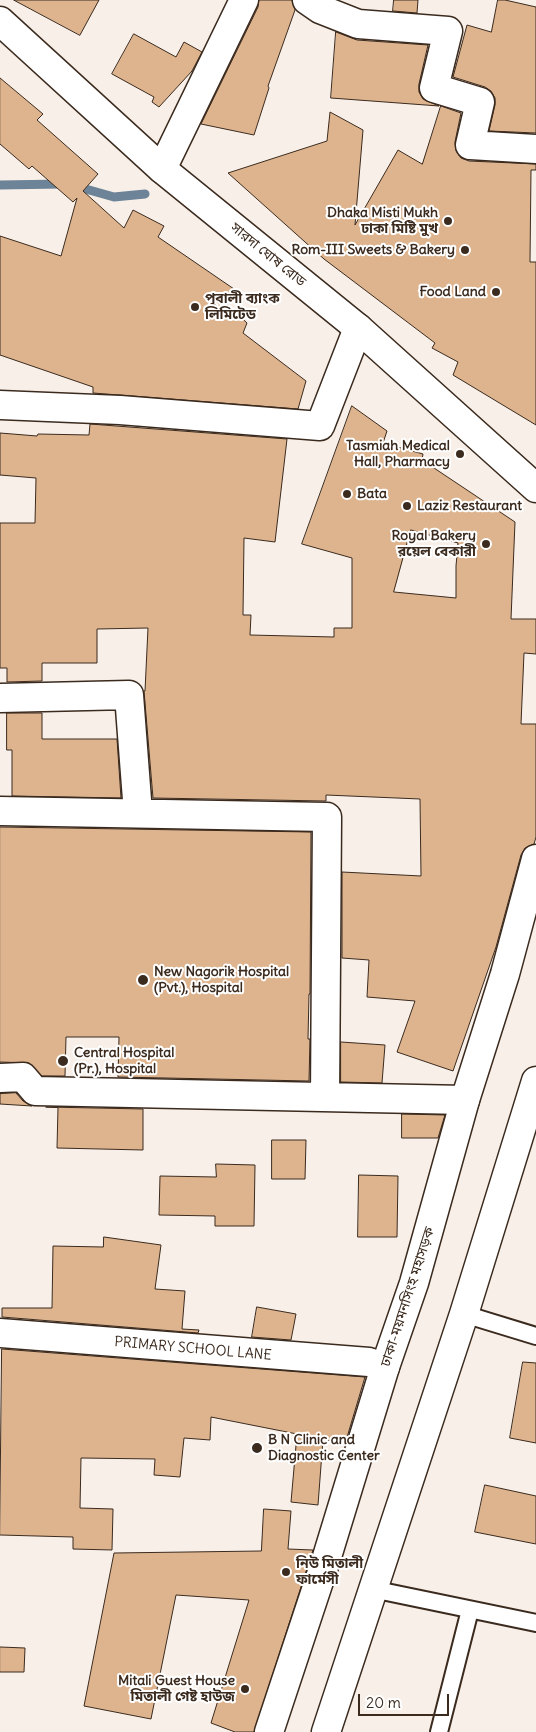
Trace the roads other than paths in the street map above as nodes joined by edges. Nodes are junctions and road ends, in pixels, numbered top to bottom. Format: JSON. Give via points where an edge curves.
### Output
{"nodes":[{"id":1,"x":244,"y":0,"type":"edge"},
{"id":2,"x":307,"y":0,"type":"edge"},
{"id":3,"x":0,"y":21,"type":"edge"},
{"id":4,"x":536,"y":149,"type":"edge"},
{"id":5,"x":162,"y":169,"type":"junction"},
{"id":6,"x":358,"y":328,"type":"junction"},
{"id":7,"x":0,"y":405,"type":"edge"},
{"id":8,"x":536,"y":488,"type":"edge"},
{"id":9,"x":0,"y":698,"type":"edge"},
{"id":10,"x":0,"y":811,"type":"edge"},
{"id":11,"x":138,"y":813,"type":"junction"},
{"id":12,"x":536,"y":859,"type":"edge"},
{"id":13,"x":0,"y":1078,"type":"edge"},
{"id":14,"x":536,"y":1081,"type":"edge"},
{"id":15,"x":325,"y":1097,"type":"junction"},
{"id":16,"x":465,"y":1100,"type":"junction"},
{"id":17,"x":464,"y":1314,"type":"junction"},
{"id":18,"x":0,"y":1334,"type":"edge"},
{"id":19,"x":536,"y":1336,"type":"edge"},
{"id":20,"x":385,"y":1367,"type":"junction"},
{"id":21,"x":372,"y":1589,"type":"junction"},
{"id":22,"x":470,"y":1610,"type":"junction"},
{"id":23,"x":536,"y":1623,"type":"edge"},
{"id":24,"x":269,"y":1732,"type":"edge"},
{"id":25,"x":326,"y":1732,"type":"edge"},
{"id":26,"x":438,"y":1732,"type":"edge"}],
"edges":[{"from":1,"to":5,"type":"street"},
{"from":2,"to":4,"type":"street","via":[[320,9],[358,24],[448,31],[434,88],[480,102],[470,145]]},
{"from":3,"to":5,"type":"street","name":"সারদা ঘোষ রোড"},
{"from":5,"to":6,"type":"street","name":"সারদা ঘোষ রোড"},
{"from":6,"to":7,"type":"street","via":[[320,426],[120,410]]},
{"from":6,"to":8,"type":"street","name":"সারদা ঘোষ রোড"},
{"from":9,"to":11,"type":"street","via":[[129,695]]},
{"from":10,"to":11,"type":"street"},
{"from":11,"to":15,"type":"street","via":[[327,817]]},
{"from":12,"to":16,"type":"street","name":"ঢাকা-ময়মনসিংহ মহাসড়ক","via":[[505,974]]},
{"from":13,"to":15,"type":"street","via":[[23,1077],[35,1090]]},
{"from":14,"to":17,"type":"street"},
{"from":15,"to":16,"type":"street"},
{"from":16,"to":20,"type":"street","name":"ঢাকা-ময়মনসিংহ মহাসড়ক","via":[[414,1283]]},
{"from":17,"to":19,"type":"lane"},
{"from":17,"to":21,"type":"street"},
{"from":18,"to":20,"type":"street","name":"PRIMARY SCHOOL LANE","via":[[370,1362]]},
{"from":20,"to":24,"type":"street","name":"ঢাকা-ময়মনসিংহ মহাসড়ক"},
{"from":21,"to":22,"type":"lane"},
{"from":21,"to":25,"type":"street"},
{"from":22,"to":23,"type":"lane"},
{"from":22,"to":26,"type":"lane"}]}
